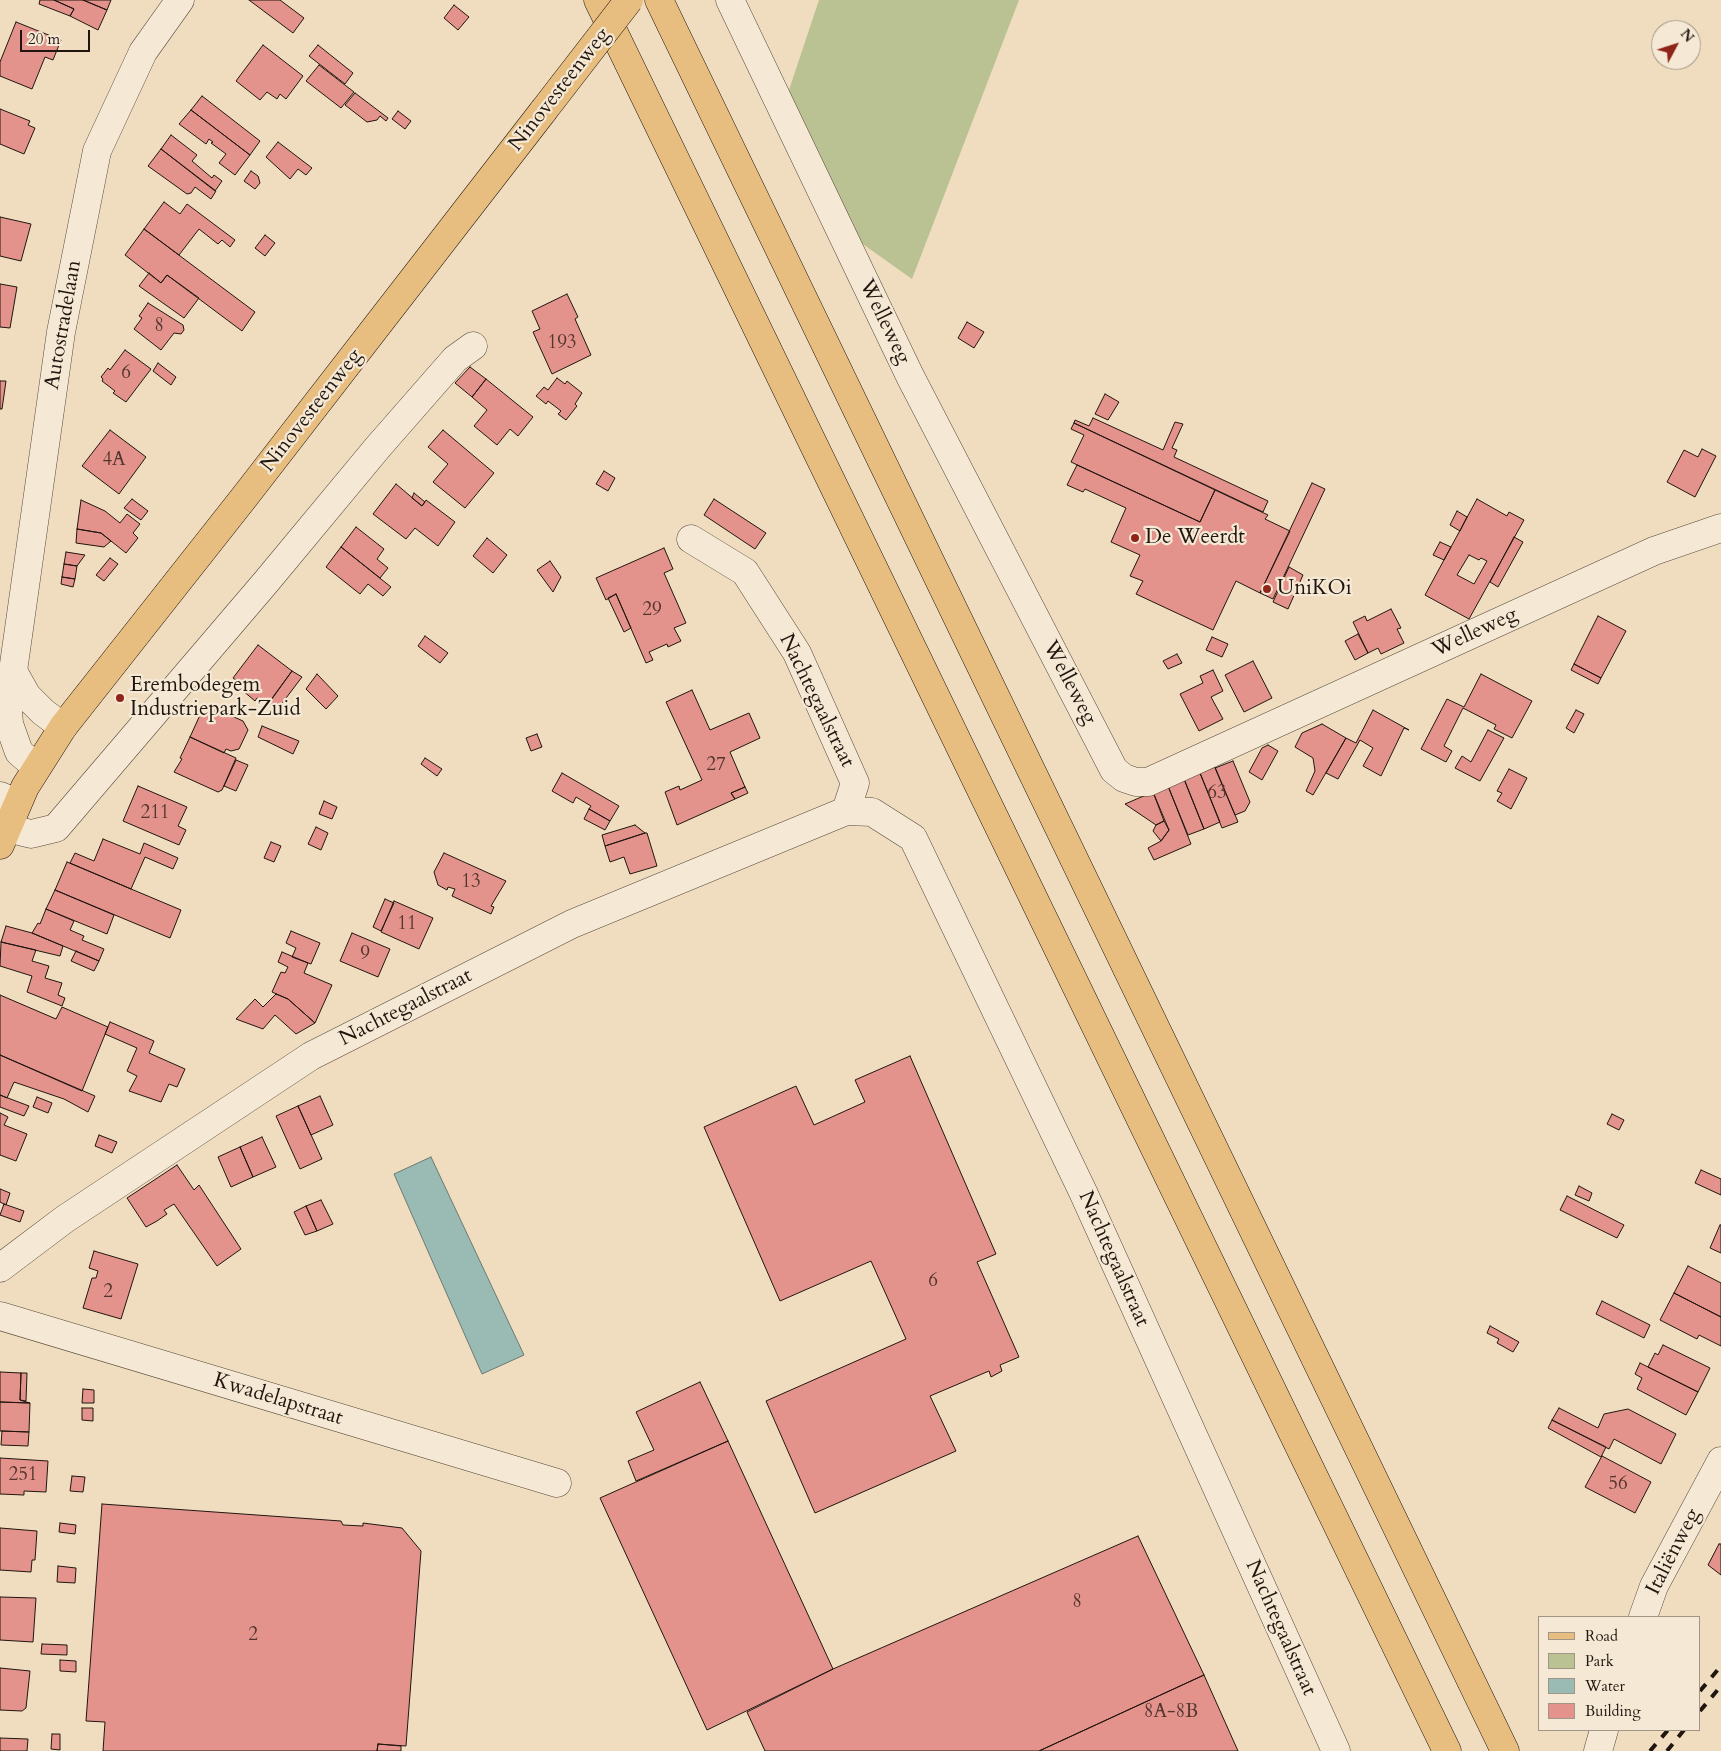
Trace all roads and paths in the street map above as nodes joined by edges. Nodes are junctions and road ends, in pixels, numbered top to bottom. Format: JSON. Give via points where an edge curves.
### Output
{"nodes":[{"id":1,"x":180,"y":0,"type":"edge"},
{"id":2,"x":598,"y":0,"type":"edge"},
{"id":3,"x":629,"y":0,"type":"edge"},
{"id":4,"x":659,"y":0,"type":"edge"},
{"id":5,"x":730,"y":0,"type":"edge"},
{"id":6,"x":473,"y":346,"type":"dead end"},
{"id":7,"x":1721,"y":528,"type":"edge"},
{"id":8,"x":692,"y":539,"type":"dead end"},
{"id":9,"x":10,"y":607,"type":"edge"},
{"id":10,"x":13,"y":671,"type":"junction"},
{"id":11,"x":63,"y":726,"type":"junction"},
{"id":12,"x":36,"y":767,"type":"junction"},
{"id":13,"x":8,"y":799,"type":"edge"},
{"id":14,"x":846,"y":811,"type":"junction"},
{"id":15,"x":3,"y":837,"type":"edge"},
{"id":16,"x":0,"y":1268,"type":"edge"},
{"id":17,"x":0,"y":1316,"type":"edge"},
{"id":18,"x":1721,"y":1461,"type":"edge"},
{"id":19,"x":557,"y":1483,"type":"dead end"},
{"id":20,"x":1642,"y":1616,"type":"edge"},
{"id":21,"x":1604,"y":1731,"type":"edge"},
{"id":22,"x":1336,"y":1751,"type":"edge"},
{"id":23,"x":1447,"y":1751,"type":"edge"},
{"id":24,"x":1505,"y":1751,"type":"edge"},
{"id":25,"x":1598,"y":1751,"type":"edge"}],
"edges":[{"from":1,"to":9,"type":"street","name":"Autostradelaan","via":[[142,52],[97,151]]},
{"from":2,"to":23,"type":"main road"},
{"from":3,"to":11,"type":"main road","name":"Ninovesteenweg","bridge":true},
{"from":4,"to":24,"type":"main road"},
{"from":5,"to":7,"type":"street","name":"Welleweg","via":[[910,376],[1114,770],[1124,778],[1148,782],[1654,551]]},
{"from":6,"to":15,"type":"street","name":"Ninovesteenweg","via":[[455,359],[378,447],[56,828]]},
{"from":8,"to":14,"type":"street","name":"Nachtegaalstraat","via":[[745,572],[797,653],[855,783]]},
{"from":9,"to":10,"type":"street","name":"Autostradelaan"},
{"from":10,"to":11,"type":"street","via":[[27,696]]},
{"from":10,"to":12,"type":"street","name":"Autostradelaan","via":[[7,695],[9,724],[19,752]]},
{"from":11,"to":12,"type":"main road","name":"Ninovesteenweg"},
{"from":12,"to":13,"type":"main road","name":"Ninovesteenweg"},
{"from":13,"to":15,"type":"main road","name":"Ninovesteenweg"},
{"from":14,"to":16,"type":"street","name":"Nachtegaalstraat","via":[[572,924],[311,1056],[65,1219]]},
{"from":14,"to":22,"type":"street","name":"Nachtegaalstraat","via":[[872,812],[913,838],[1083,1192]]},
{"from":17,"to":19,"type":"street","name":"Kwadelapstraat"},
{"from":18,"to":20,"type":"street","name":"Italiënweg","via":[[1654,1586]]},
{"from":21,"to":25,"type":"street"}]}
